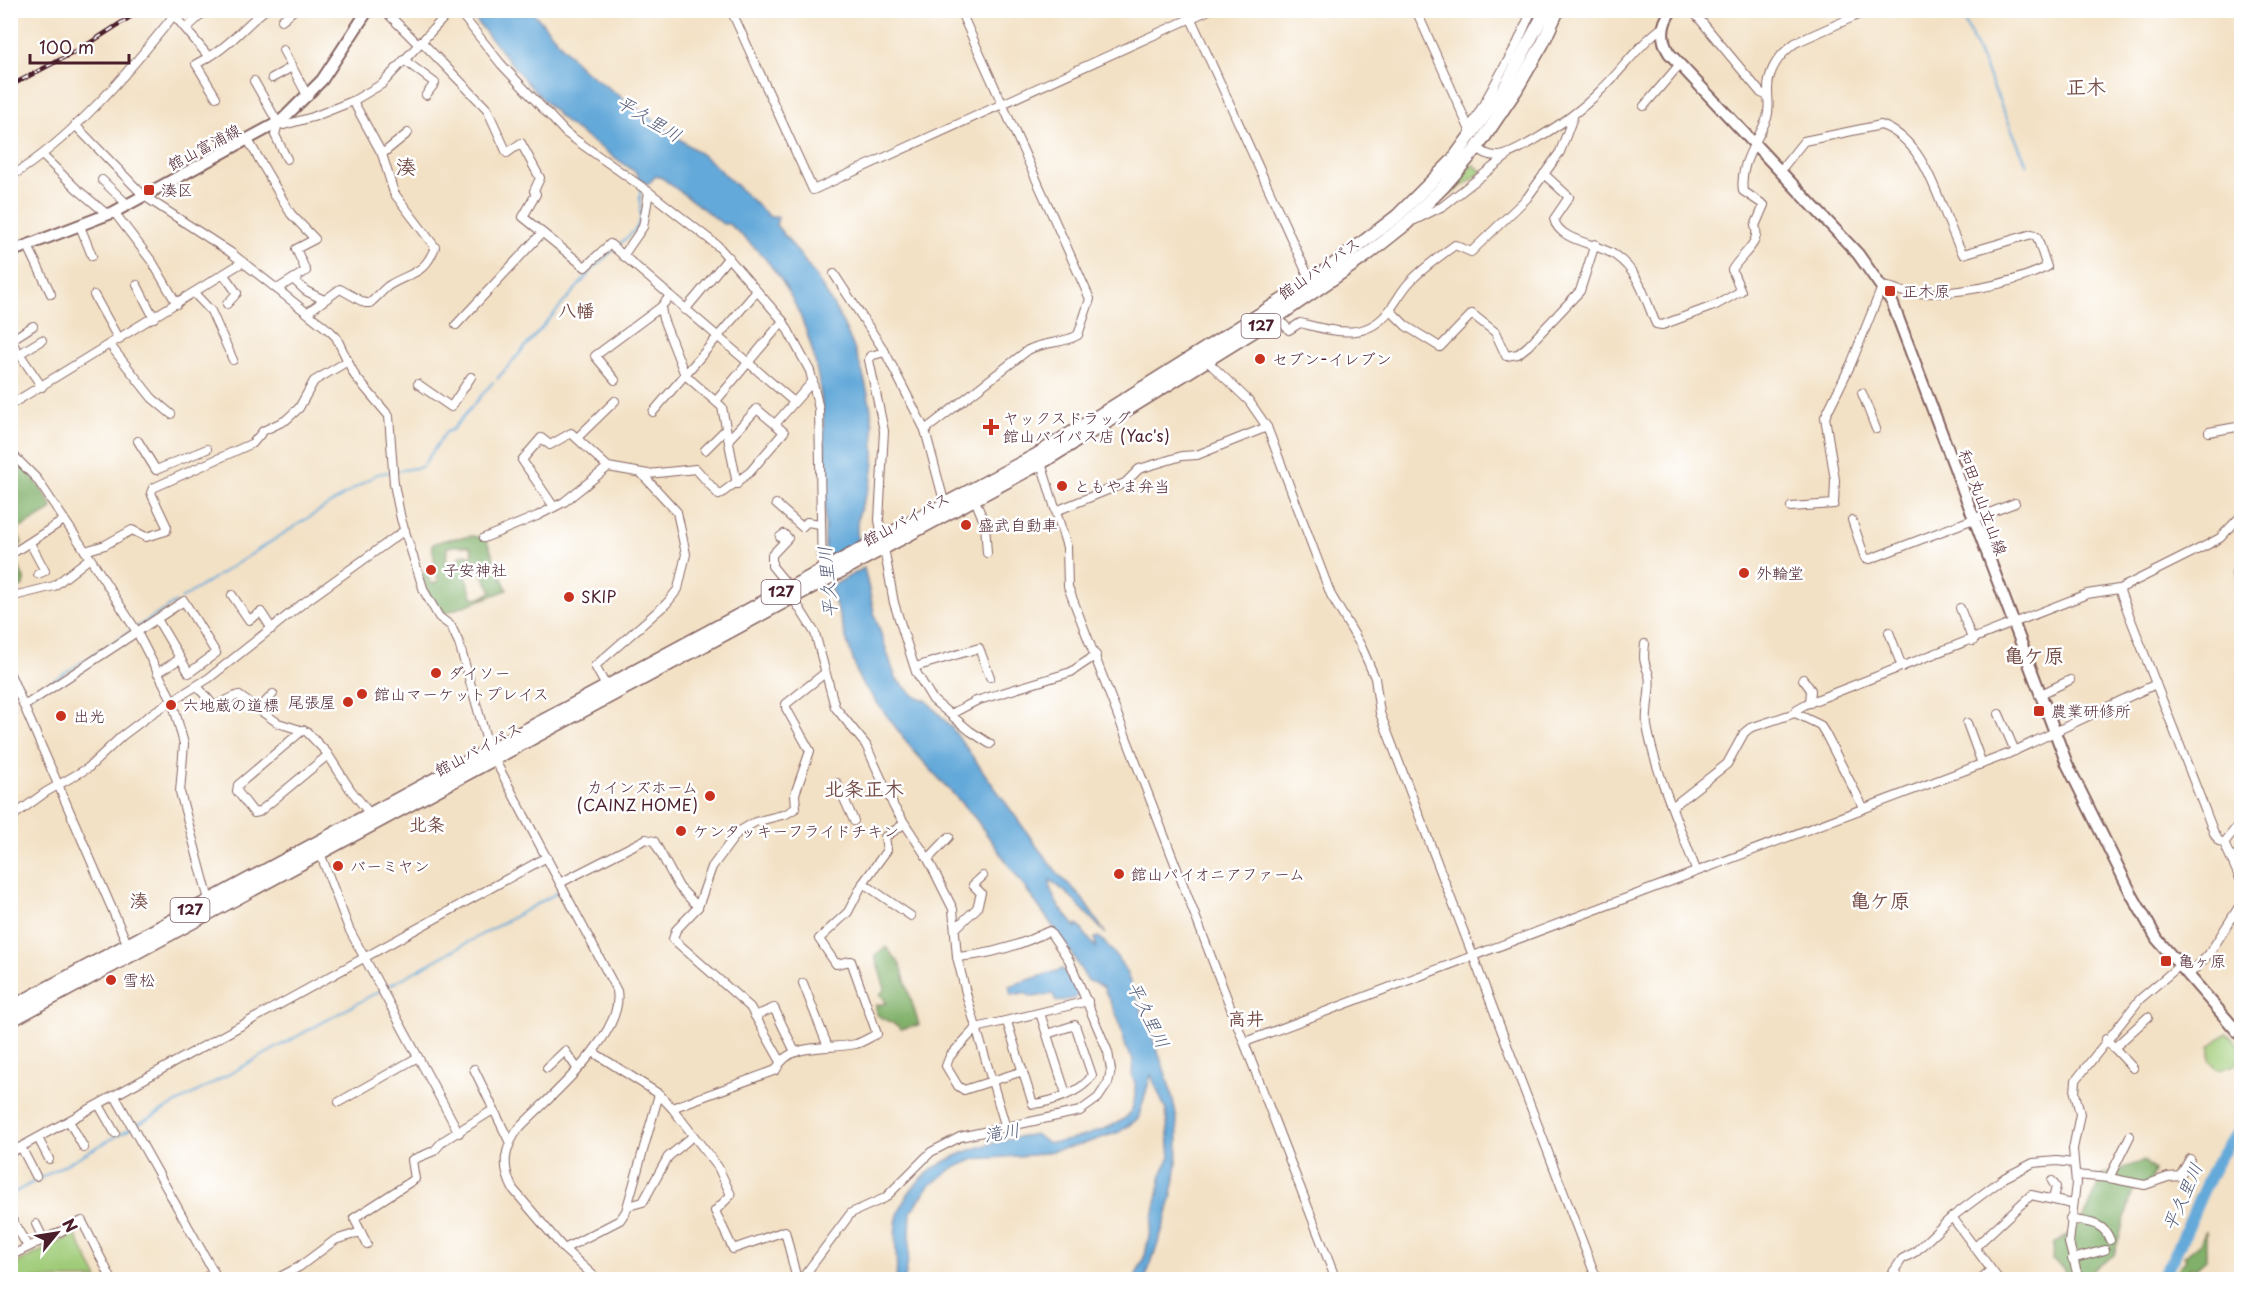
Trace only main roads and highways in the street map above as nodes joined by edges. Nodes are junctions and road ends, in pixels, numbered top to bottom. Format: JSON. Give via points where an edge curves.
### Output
{"nodes":[{"id":1,"x":368,"y":10,"type":"edge"},
{"id":2,"x":1546,"y":10,"type":"edge"},
{"id":3,"x":1557,"y":10,"type":"edge"},
{"id":4,"x":1672,"y":10,"type":"edge"},
{"id":5,"x":10,"y":252,"type":"edge"},
{"id":6,"x":1203,"y":357,"type":"junction"},
{"id":7,"x":882,"y":545,"type":"junction"},
{"id":8,"x":792,"y":593,"type":"junction"},
{"id":9,"x":492,"y":754,"type":"junction"},
{"id":10,"x":130,"y":949,"type":"junction"},
{"id":11,"x":10,"y":1008,"type":"edge"},
{"id":12,"x":10,"y":1021,"type":"edge"},
{"id":13,"x":2241,"y":1036,"type":"edge"}],
"edges":[{"from":1,"to":5,"type":"main road","name":"館山富浦線","via":[[324,78],[279,123],[128,205]]},
{"from":2,"to":6,"type":"highway","name":"館山バイパス","number":"127","via":[[1505,87],[1434,181],[1397,216],[1311,282]]},
{"from":3,"to":6,"type":"highway","name":"館山バイパス","number":"127","via":[[1516,90],[1477,148],[1406,224],[1277,317]]},
{"from":4,"to":13,"type":"main road","name":"和田丸山立山線","via":[[1663,27],[1666,46],[1858,254],[1882,287],[1898,316],[2054,733],[2135,901],[2161,945]]},
{"from":6,"to":7,"type":"highway","name":"館山バイパス","number":"127"},
{"from":6,"to":7,"type":"highway","name":"館山バイパス","number":"127","via":[[1041,464]]},
{"from":7,"to":8,"type":"highway","name":"館山バイパス","number":"127"},
{"from":8,"to":9,"type":"highway","name":"館山バイパス","number":"127"},
{"from":8,"to":9,"type":"highway","name":"館山バイパス","number":"127","via":[[606,686]]},
{"from":9,"to":10,"type":"highway","name":"館山バイパス","number":"127","via":[[320,853]]},
{"from":9,"to":10,"type":"highway","name":"館山バイパス","number":"127","via":[[208,900]]},
{"from":10,"to":11,"type":"highway","name":"館山バイパス","number":"127"},
{"from":10,"to":12,"type":"highway","name":"館山バイパス","number":"127"}]}
